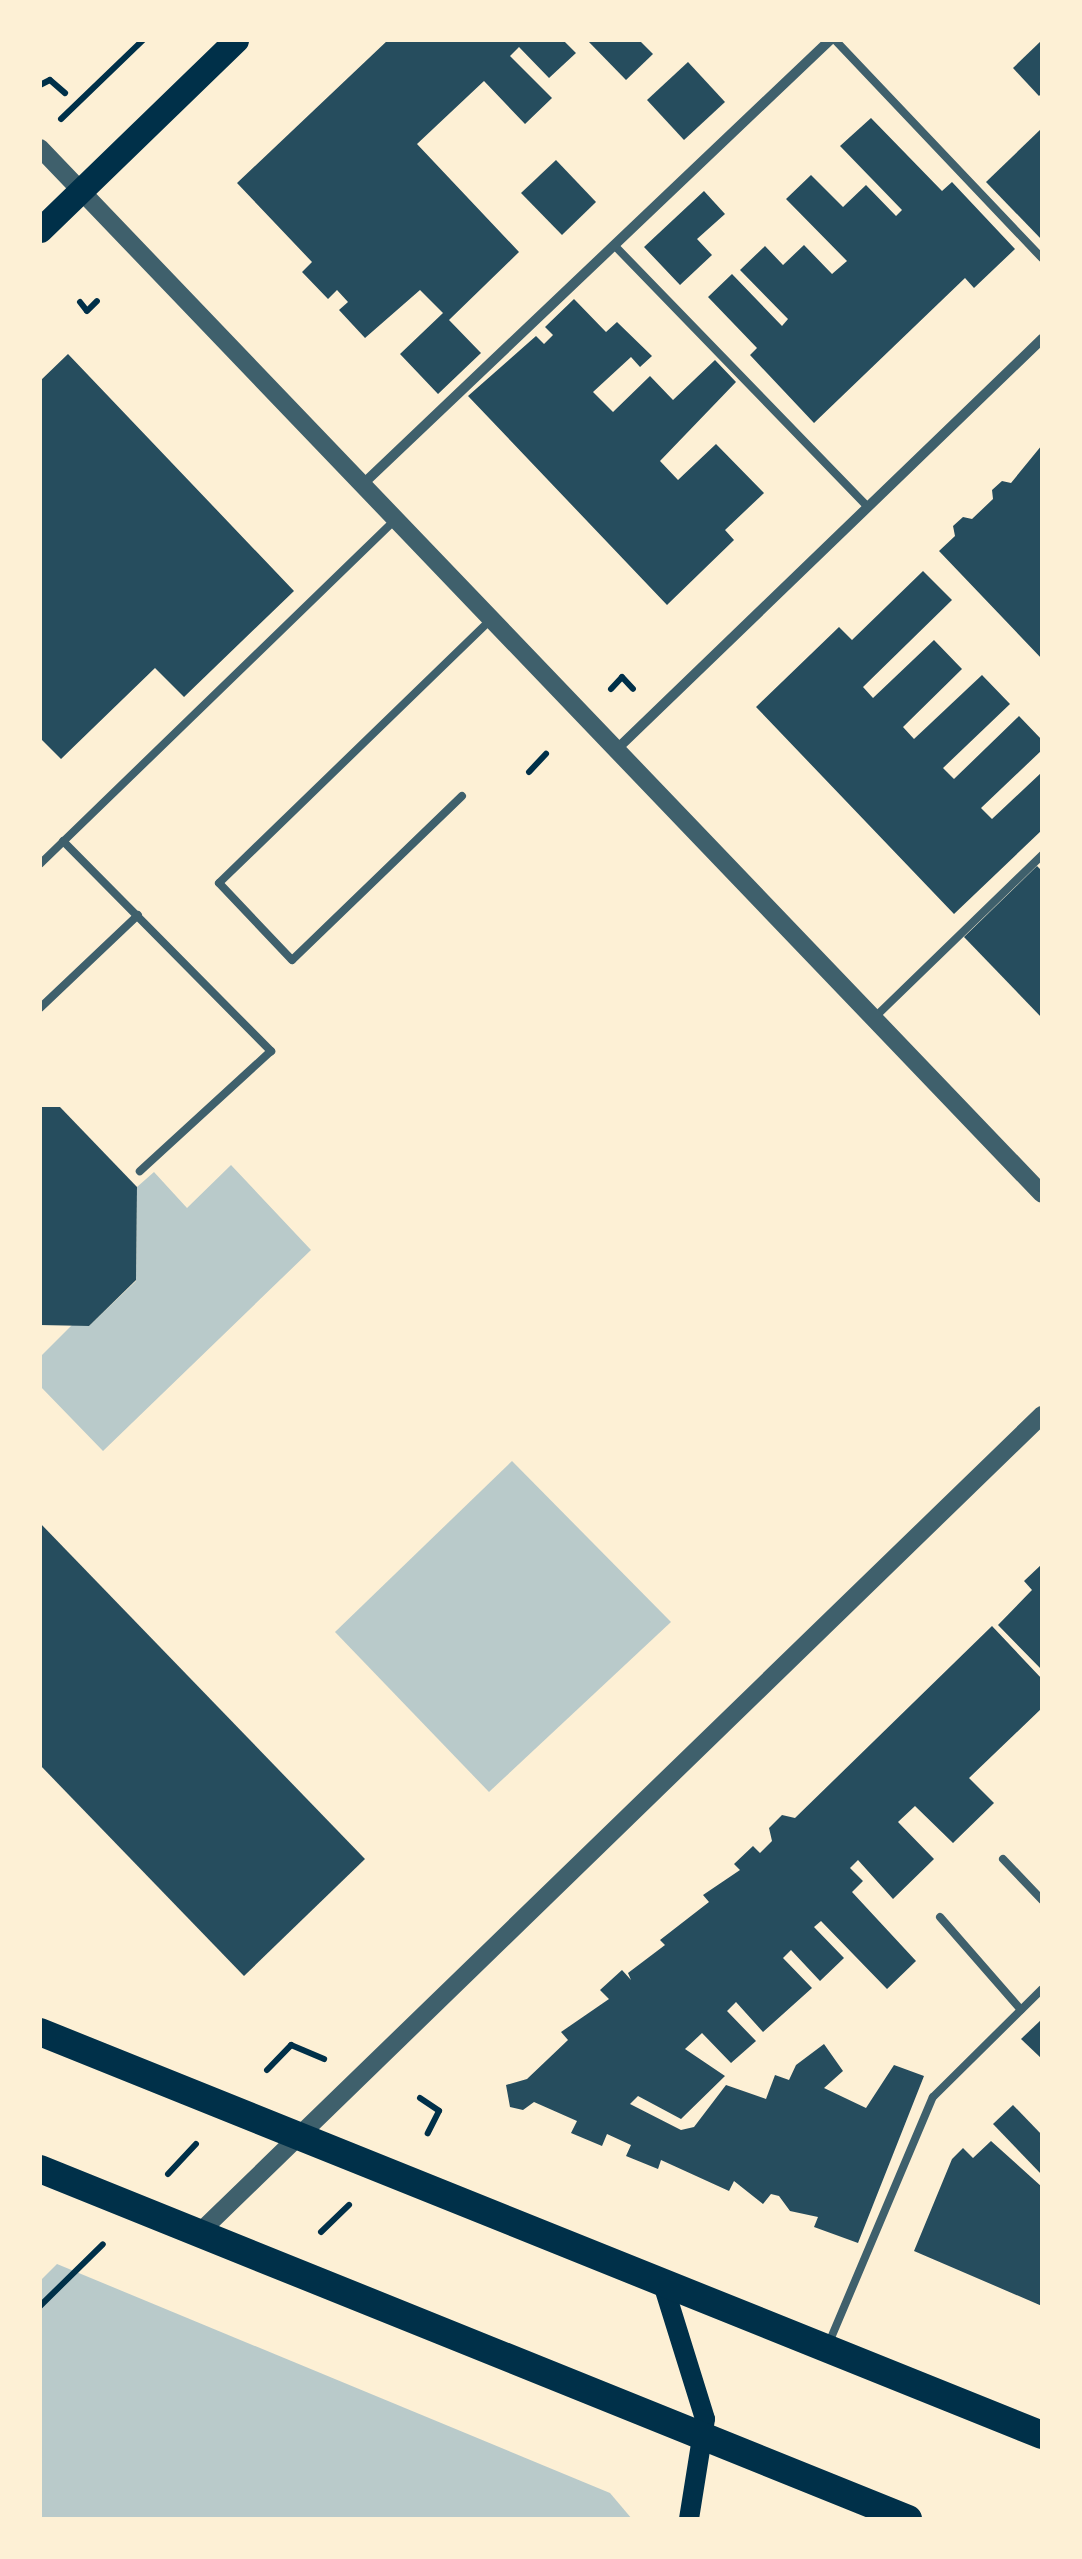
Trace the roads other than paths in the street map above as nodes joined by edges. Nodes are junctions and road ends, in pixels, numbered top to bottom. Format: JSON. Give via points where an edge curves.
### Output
{"nodes":[{"id":1,"x":236,"y":40,"type":"edge"},
{"id":2,"x":832,"y":40,"type":"edge"},
{"id":3,"x":40,"y":148,"type":"edge"},
{"id":4,"x":82,"y":191,"type":"junction"},
{"id":5,"x":40,"y":230,"type":"edge"},
{"id":6,"x":614,"y":246,"type":"junction"},
{"id":7,"x":1042,"y":258,"type":"edge"},
{"id":8,"x":1042,"y":339,"type":"edge"},
{"id":9,"x":361,"y":486,"type":"junction"},
{"id":10,"x":868,"y":507,"type":"junction"},
{"id":11,"x":395,"y":520,"type":"junction"},
{"id":12,"x":490,"y":620,"type":"junction"},
{"id":13,"x":617,"y":750,"type":"junction"},
{"id":14,"x":462,"y":796,"type":"dead end"},
{"id":15,"x":63,"y":841,"type":"junction"},
{"id":16,"x":1042,"y":854,"type":"edge"},
{"id":17,"x":40,"y":864,"type":"edge"},
{"id":18,"x":138,"y":915,"type":"junction"},
{"id":19,"x":40,"y":1008,"type":"edge"},
{"id":20,"x":875,"y":1017,"type":"junction"},
{"id":21,"x":140,"y":1171,"type":"dead end"},
{"id":22,"x":1042,"y":1194,"type":"edge"},
{"id":23,"x":1042,"y":1415,"type":"edge"},
{"id":24,"x":1002,"y":1860,"type":"dead end"},
{"id":25,"x":1042,"y":1900,"type":"edge"},
{"id":26,"x":940,"y":1917,"type":"dead end"},
{"id":27,"x":1042,"y":1989,"type":"edge"},
{"id":28,"x":1021,"y":2010,"type":"junction"},
{"id":29,"x":40,"y":2032,"type":"edge"},
{"id":30,"x":297,"y":2135,"type":"junction"},
{"id":31,"x":40,"y":2169,"type":"edge"},
{"id":32,"x":199,"y":2233,"type":"junction"},
{"id":33,"x":663,"y":2284,"type":"junction"},
{"id":34,"x":826,"y":2349,"type":"junction"},
{"id":35,"x":1042,"y":2435,"type":"edge"},
{"id":36,"x":705,"y":2437,"type":"junction"},
{"id":37,"x":688,"y":2519,"type":"edge"},
{"id":38,"x":908,"y":2519,"type":"edge"}],
"edges":[{"from":1,"to":4,"type":"main road"},
{"from":2,"to":6,"type":"street"},
{"from":2,"to":7,"type":"lane"},
{"from":3,"to":4,"type":"street"},
{"from":4,"to":5,"type":"main road"},
{"from":4,"to":9,"type":"street"},
{"from":6,"to":9,"type":"street"},
{"from":6,"to":10,"type":"lane"},
{"from":8,"to":10,"type":"street"},
{"from":9,"to":11,"type":"street"},
{"from":10,"to":13,"type":"street"},
{"from":11,"to":12,"type":"street"},
{"from":11,"to":15,"type":"lane"},
{"from":12,"to":13,"type":"street"},
{"from":12,"to":14,"type":"lane","via":[[219,883],[292,960]]},
{"from":13,"to":20,"type":"street"},
{"from":15,"to":17,"type":"lane"},
{"from":15,"to":18,"type":"lane"},
{"from":16,"to":20,"type":"lane"},
{"from":18,"to":19,"type":"lane"},
{"from":18,"to":21,"type":"lane","via":[[271,1050]]},
{"from":20,"to":22,"type":"street"},
{"from":23,"to":30,"type":"street"},
{"from":24,"to":25,"type":"lane"},
{"from":26,"to":28,"type":"lane"},
{"from":27,"to":28,"type":"lane"},
{"from":28,"to":34,"type":"lane","via":[[933,2097]]},
{"from":29,"to":30,"type":"highway"},
{"from":30,"to":32,"type":"street"},
{"from":30,"to":33,"type":"highway"},
{"from":31,"to":32,"type":"highway"},
{"from":32,"to":36,"type":"highway"},
{"from":33,"to":34,"type":"highway"},
{"from":33,"to":36,"type":"main road","via":[[699,2382]]},
{"from":34,"to":35,"type":"highway"},
{"from":36,"to":37,"type":"main road"},
{"from":36,"to":38,"type":"highway"}]}
